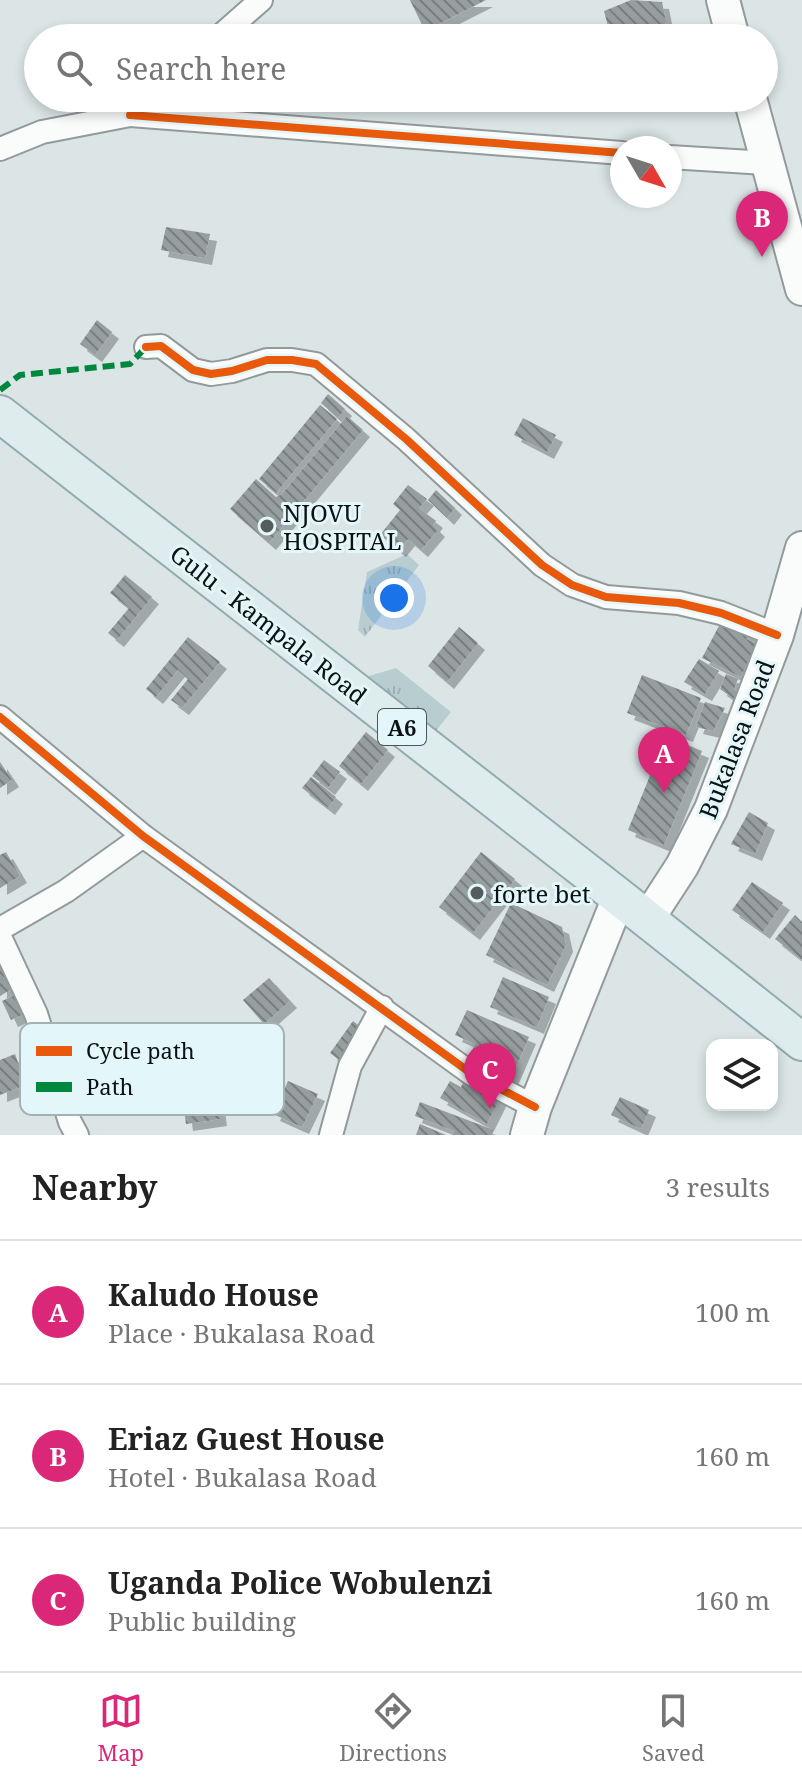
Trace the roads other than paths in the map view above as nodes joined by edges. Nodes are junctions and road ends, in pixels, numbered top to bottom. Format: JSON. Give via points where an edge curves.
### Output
{"nodes":[{"id":1,"x":261,"y":0,"type":"edge"},
{"id":2,"x":723,"y":0,"type":"edge"},
{"id":3,"x":234,"y":24,"type":"edge"},
{"id":4,"x":729,"y":24,"type":"edge"},
{"id":5,"x":133,"y":112,"type":"edge"},
{"id":6,"x":753,"y":112,"type":"edge"},
{"id":7,"x":130,"y":115,"type":"junction"},
{"id":8,"x":0,"y":149,"type":"edge"},
{"id":9,"x":610,"y":152,"type":"edge"},
{"id":10,"x":682,"y":158,"type":"edge"},
{"id":11,"x":766,"y":163,"type":"junction"},
{"id":12,"x":802,"y":289,"type":"edge"},
{"id":13,"x":146,"y":347,"type":"dead end"},
{"id":14,"x":0,"y":414,"type":"edge"},
{"id":15,"x":802,"y":548,"type":"edge"},
{"id":16,"x":796,"y":598,"type":"edge"},
{"id":17,"x":777,"y":635,"type":"junction"},
{"id":18,"x":0,"y":717,"type":"edge"},
{"id":19,"x":143,"y":836,"type":"junction"},
{"id":20,"x":619,"y":897,"type":"junction"},
{"id":21,"x":647,"y":920,"type":"junction"},
{"id":22,"x":0,"y":929,"type":"edge"},
{"id":23,"x":0,"y":937,"type":"edge"},
{"id":24,"x":382,"y":1007,"type":"junction"},
{"id":25,"x":39,"y":1023,"type":"edge"},
{"id":26,"x":802,"y":1042,"type":"edge"},
{"id":27,"x":68,"y":1115,"type":"edge"},
{"id":28,"x":531,"y":1121,"type":"edge"},
{"id":29,"x":77,"y":1135,"type":"edge"},
{"id":30,"x":331,"y":1135,"type":"edge"}],
"edges":[{"from":1,"to":3,"type":"street"},
{"from":2,"to":4,"type":"street"},
{"from":5,"to":7,"type":"street"},
{"from":6,"to":11,"type":"street"},
{"from":7,"to":8,"type":"street","via":[[42,132]]},
{"from":7,"to":9,"type":"street"},
{"from":10,"to":11,"type":"street"},
{"from":11,"to":12,"type":"street"},
{"from":13,"to":17,"type":"street","via":[[161,346],[193,370],[211,374],[267,360],[316,364],[542,565],[572,585],[606,597],[693,606]]},
{"from":14,"to":20,"type":"main road","name":"Gulu - Kampala Road","number":"A6"},
{"from":15,"to":16,"type":"street","name":"Bukalasa Road"},
{"from":16,"to":17,"type":"street","name":"Bukalasa Road"},
{"from":17,"to":21,"type":"street","name":"Bukalasa Road","via":[[711,809]]},
{"from":18,"to":19,"type":"street"},
{"from":19,"to":22,"type":"street","via":[[66,891]]},
{"from":19,"to":24,"type":"street"},
{"from":20,"to":21,"type":"main road","name":"Gulu - Kampala Road","number":"A6"},
{"from":20,"to":28,"type":"street"},
{"from":21,"to":26,"type":"main road","name":"Gulu - Kampala Road","number":"A6"},
{"from":23,"to":25,"type":"street"},
{"from":24,"to":28,"type":"street"},
{"from":24,"to":30,"type":"street","via":[[350,1066]]},
{"from":27,"to":29,"type":"street"}]}
